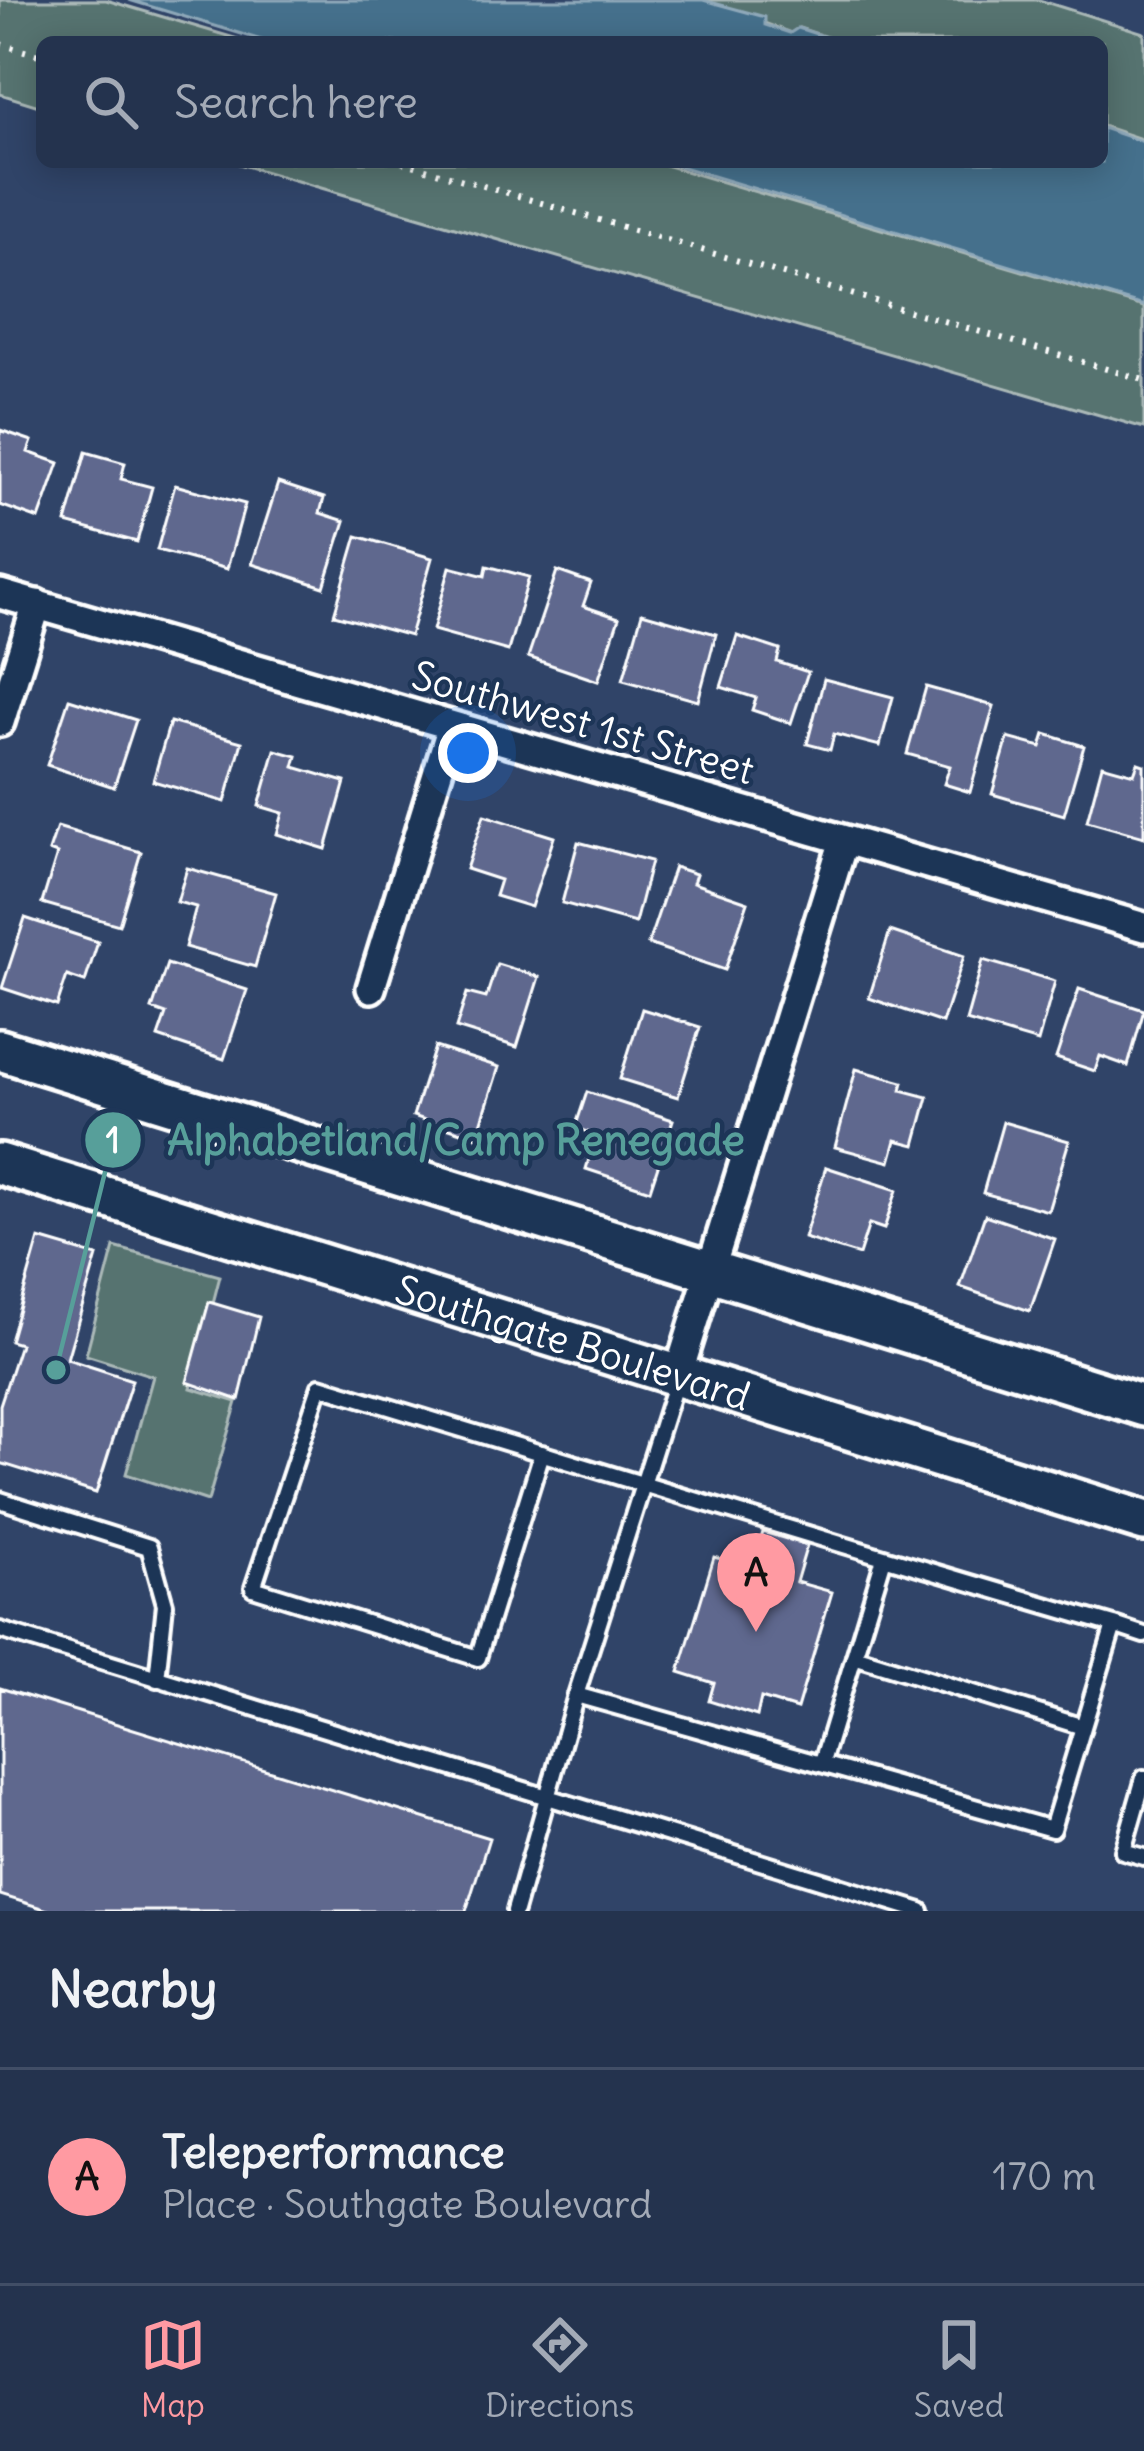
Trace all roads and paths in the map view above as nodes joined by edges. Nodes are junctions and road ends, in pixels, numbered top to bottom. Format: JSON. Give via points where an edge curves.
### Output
{"nodes":[{"id":1,"x":0,"y":44,"type":"edge"},
{"id":2,"x":36,"y":54,"type":"edge"},
{"id":3,"x":422,"y":168,"type":"edge"},
{"id":4,"x":1144,"y":380,"type":"edge"},
{"id":5,"x":0,"y":594,"type":"edge"},
{"id":6,"x":37,"y":604,"type":"junction"},
{"id":7,"x":0,"y":722,"type":"edge"},
{"id":8,"x":452,"y":726,"type":"junction"},
{"id":9,"x":844,"y":840,"type":"junction"},
{"id":10,"x":1144,"y":928,"type":"edge"},
{"id":11,"x":371,"y":988,"type":"dead end"},
{"id":12,"x":0,"y":1050,"type":"edge"},
{"id":13,"x":0,"y":1164,"type":"edge"},
{"id":14,"x":710,"y":1272,"type":"junction"},
{"id":15,"x":677,"y":1378,"type":"junction"},
{"id":16,"x":1144,"y":1406,"type":"edge"},
{"id":17,"x":542,"y":1453,"type":"junction"},
{"id":18,"x":643,"y":1482,"type":"junction"},
{"id":19,"x":0,"y":1500,"type":"edge"},
{"id":20,"x":1144,"y":1521,"type":"edge"},
{"id":21,"x":884,"y":1558,"type":"junction"},
{"id":22,"x":1114,"y":1625,"type":"junction"},
{"id":23,"x":0,"y":1630,"type":"edge"},
{"id":24,"x":1144,"y":1635,"type":"edge"},
{"id":25,"x":854,"y":1656,"type":"junction"},
{"id":26,"x":158,"y":1679,"type":"junction"},
{"id":27,"x":576,"y":1694,"type":"junction"},
{"id":28,"x":1083,"y":1727,"type":"junction"},
{"id":29,"x":822,"y":1762,"type":"junction"},
{"id":30,"x":1144,"y":1778,"type":"edge"},
{"id":31,"x":547,"y":1800,"type":"junction"},
{"id":32,"x":1144,"y":1858,"type":"edge"},
{"id":33,"x":515,"y":1911,"type":"edge"},
{"id":34,"x":921,"y":1911,"type":"edge"}],
"edges":[{"from":1,"to":2,"type":"path"},
{"from":3,"to":4,"type":"path"},
{"from":5,"to":6,"type":"street","name":"Southwest 1st Street"},
{"from":6,"to":7,"type":"street"},
{"from":6,"to":8,"type":"street","name":"Southwest 1st Street"},
{"from":8,"to":9,"type":"street","name":"Southwest 1st Street"},
{"from":8,"to":11,"type":"street"},
{"from":9,"to":10,"type":"street","name":"Southwest 1st Street"},
{"from":9,"to":14,"type":"street"},
{"from":12,"to":14,"type":"main road"},
{"from":13,"to":15,"type":"main road","name":"Southgate Boulevard"},
{"from":14,"to":15,"type":"street"},
{"from":14,"to":16,"type":"main road"},
{"from":15,"to":18,"type":"lane"},
{"from":15,"to":20,"type":"main road","name":"Southgate Boulevard"},
{"from":17,"to":17,"type":"lane","via":[[320,1386],[253,1588],[478,1658]]},
{"from":17,"to":18,"type":"lane"},
{"from":18,"to":21,"type":"lane"},
{"from":18,"to":27,"type":"lane"},
{"from":19,"to":26,"type":"lane","via":[[149,1547],[165,1604]]},
{"from":21,"to":22,"type":"lane"},
{"from":21,"to":25,"type":"lane"},
{"from":22,"to":24,"type":"lane"},
{"from":22,"to":28,"type":"lane"},
{"from":23,"to":26,"type":"lane"},
{"from":25,"to":28,"type":"lane"},
{"from":25,"to":29,"type":"lane"},
{"from":26,"to":31,"type":"lane"},
{"from":27,"to":29,"type":"lane"},
{"from":27,"to":31,"type":"lane"},
{"from":28,"to":29,"type":"lane","via":[[1052,1828]]},
{"from":30,"to":32,"type":"lane","via":[[1123,1851]]},
{"from":31,"to":33,"type":"lane"},
{"from":31,"to":34,"type":"lane"}]}
